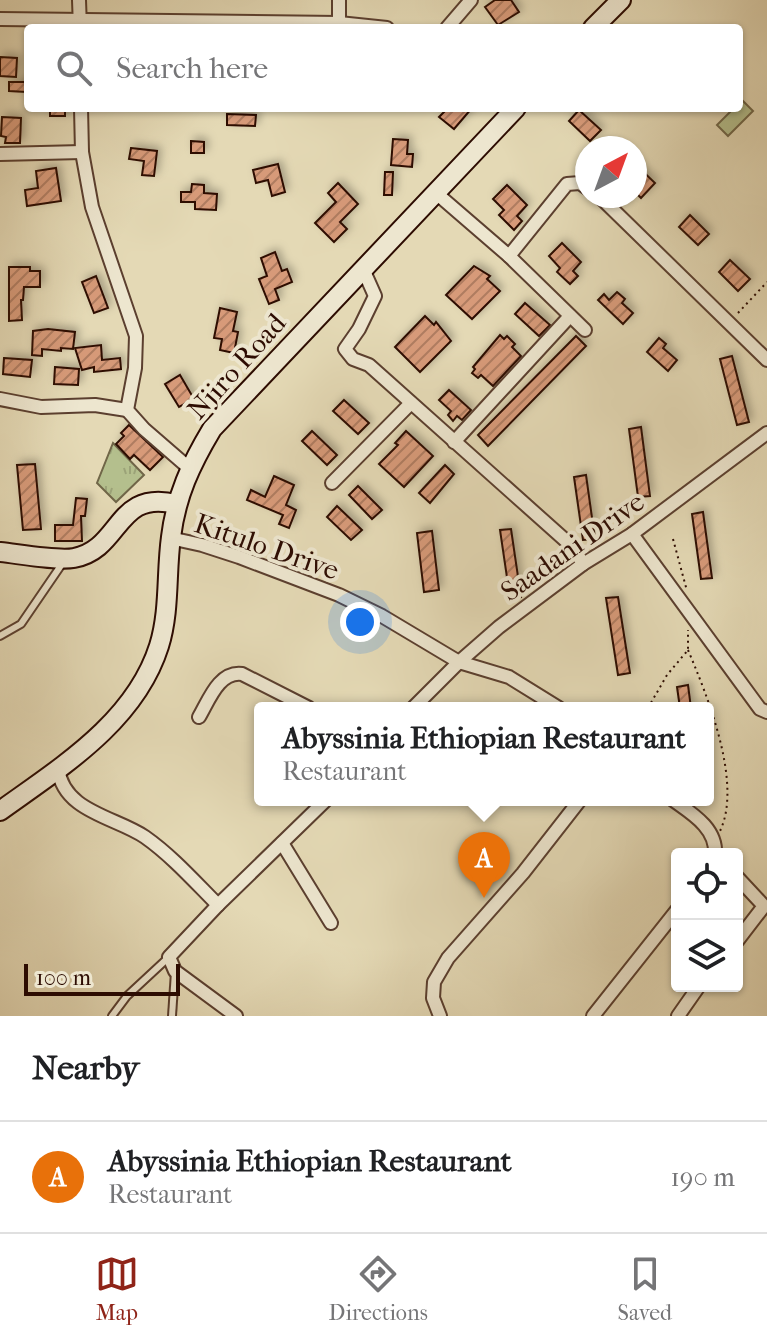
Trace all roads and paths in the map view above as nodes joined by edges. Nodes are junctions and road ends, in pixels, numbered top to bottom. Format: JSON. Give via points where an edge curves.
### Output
{"nodes":[{"id":1,"x":79,"y":0,"type":"edge"},
{"id":2,"x":339,"y":0,"type":"edge"},
{"id":3,"x":471,"y":0,"type":"edge"},
{"id":4,"x":621,"y":0,"type":"edge"},
{"id":5,"x":0,"y":19,"type":"edge"},
{"id":6,"x":339,"y":23,"type":"junction"},
{"id":7,"x":80,"y":24,"type":"edge"},
{"id":8,"x":349,"y":24,"type":"edge"},
{"id":9,"x":450,"y":24,"type":"edge"},
{"id":10,"x":597,"y":24,"type":"edge"},
{"id":11,"x":81,"y":112,"type":"edge"},
{"id":12,"x":512,"y":112,"type":"edge"},
{"id":13,"x":82,"y":152,"type":"junction"},
{"id":14,"x":0,"y":154,"type":"edge"},
{"id":15,"x":575,"y":183,"type":"edge"},
{"id":16,"x":436,"y":193,"type":"junction"},
{"id":17,"x":611,"y":208,"type":"edge"},
{"id":18,"x":509,"y":256,"type":"junction"},
{"id":19,"x":363,"y":269,"type":"junction"},
{"id":20,"x":767,"y":282,"type":"edge"},
{"id":21,"x":570,"y":316,"type":"junction"},
{"id":22,"x":729,"y":322,"type":"junction"},
{"id":23,"x":585,"y":330,"type":"dead end"},
{"id":24,"x":767,"y":360,"type":"edge"},
{"id":25,"x":0,"y":399,"type":"edge"},
{"id":26,"x":411,"y":403,"type":"junction"},
{"id":27,"x":127,"y":410,"type":"junction"},
{"id":28,"x":767,"y":433,"type":"edge"},
{"id":29,"x":454,"y":442,"type":"junction"},
{"id":30,"x":189,"y":468,"type":"junction"},
{"id":31,"x":332,"y":483,"type":"dead end"},
{"id":32,"x":176,"y":504,"type":"junction"},
{"id":33,"x":632,"y":534,"type":"junction"},
{"id":34,"x":170,"y":538,"type":"junction"},
{"id":35,"x":673,"y":539,"type":"dead end"},
{"id":36,"x":0,"y":552,"type":"edge"},
{"id":37,"x":66,"y":557,"type":"junction"},
{"id":38,"x":583,"y":564,"type":"junction"},
{"id":39,"x":688,"y":609,"type":"junction"},
{"id":40,"x":0,"y":636,"type":"edge"},
{"id":41,"x":688,"y":650,"type":"junction"},
{"id":42,"x":459,"y":662,"type":"junction"},
{"id":43,"x":297,"y":702,"type":"edge"},
{"id":44,"x":419,"y":702,"type":"edge"},
{"id":45,"x":549,"y":702,"type":"edge"},
{"id":46,"x":651,"y":702,"type":"edge"},
{"id":47,"x":710,"y":702,"type":"edge"},
{"id":48,"x":767,"y":712,"type":"edge"},
{"id":49,"x":714,"y":713,"type":"edge"},
{"id":50,"x":199,"y":717,"type":"dead end"},
{"id":51,"x":58,"y":768,"type":"junction"},
{"id":52,"x":4,"y":805,"type":"edge"},
{"id":53,"x":320,"y":806,"type":"edge"},
{"id":54,"x":575,"y":806,"type":"edge"},
{"id":55,"x":681,"y":806,"type":"edge"},
{"id":56,"x":282,"y":843,"type":"junction"},
{"id":57,"x":715,"y":848,"type":"edge"},
{"id":58,"x":717,"y":848,"type":"edge"},
{"id":59,"x":743,"y":883,"type":"edge"},
{"id":60,"x":218,"y":905,"type":"junction"},
{"id":61,"x":671,"y":918,"type":"edge"},
{"id":62,"x":331,"y":923,"type":"dead end"},
{"id":63,"x":754,"y":923,"type":"junction"},
{"id":64,"x":767,"y":930,"type":"edge"},
{"id":65,"x":743,"y":935,"type":"edge"},
{"id":66,"x":169,"y":957,"type":"junction"},
{"id":67,"x":175,"y":971,"type":"junction"},
{"id":68,"x":695,"y":992,"type":"edge"},
{"id":69,"x":112,"y":1016,"type":"edge"},
{"id":70,"x":172,"y":1016,"type":"edge"},
{"id":71,"x":236,"y":1016,"type":"edge"},
{"id":72,"x":440,"y":1016,"type":"edge"},
{"id":73,"x":593,"y":1016,"type":"edge"},
{"id":74,"x":678,"y":1016,"type":"edge"}],
"edges":[{"from":1,"to":7,"type":"street"},
{"from":2,"to":6,"type":"street"},
{"from":3,"to":9,"type":"street"},
{"from":4,"to":10,"type":"street"},
{"from":5,"to":7,"type":"street"},
{"from":6,"to":7,"type":"street"},
{"from":6,"to":8,"type":"street"},
{"from":11,"to":13,"type":"street"},
{"from":12,"to":16,"type":"street","name":"Njiro Road"},
{"from":13,"to":14,"type":"street"},
{"from":13,"to":27,"type":"street","via":[[92,207],[136,336]]},
{"from":15,"to":18,"type":"street","via":[[567,184]]},
{"from":16,"to":18,"type":"street"},
{"from":16,"to":19,"type":"street","name":"Njiro Road"},
{"from":17,"to":22,"type":"street"},
{"from":18,"to":21,"type":"street"},
{"from":19,"to":26,"type":"street","via":[[375,296],[345,349]]},
{"from":19,"to":30,"type":"street","name":"Njiro Road","via":[[212,429]]},
{"from":20,"to":22,"type":"path"},
{"from":21,"to":23,"type":"street"},
{"from":21,"to":29,"type":"street"},
{"from":22,"to":24,"type":"street"},
{"from":25,"to":27,"type":"street","via":[[41,407]]},
{"from":26,"to":29,"type":"street"},
{"from":26,"to":31,"type":"street"},
{"from":27,"to":30,"type":"street"},
{"from":28,"to":33,"type":"street","name":"Saadani Drive"},
{"from":29,"to":38,"type":"street","via":[[574,548]]},
{"from":30,"to":32,"type":"street","name":"Njiro Road"},
{"from":32,"to":34,"type":"street","name":"Njiro Road"},
{"from":32,"to":37,"type":"street","via":[[141,503],[94,549]]},
{"from":33,"to":38,"type":"street","name":"Saadani Drive"},
{"from":33,"to":39,"type":"street"},
{"from":34,"to":42,"type":"street","name":"Kitulo Drive","via":[[239,557],[339,595]]},
{"from":34,"to":51,"type":"street","name":"Njiro Road","via":[[166,609],[145,681],[112,723]]},
{"from":35,"to":39,"type":"path"},
{"from":36,"to":37,"type":"street"},
{"from":37,"to":40,"type":"lane","via":[[21,624]]},
{"from":38,"to":42,"type":"street","name":"Saadani Drive"},
{"from":39,"to":41,"type":"path"},
{"from":39,"to":48,"type":"street"},
{"from":41,"to":46,"type":"path"},
{"from":41,"to":47,"type":"path"},
{"from":42,"to":44,"type":"street","name":"Saadani Drive"},
{"from":42,"to":45,"type":"street","name":"Kitulo Drive","via":[[509,677]]},
{"from":43,"to":50,"type":"street","via":[[235,673],[221,682]]},
{"from":49,"to":58,"type":"path","via":[[726,807]]},
{"from":51,"to":52,"type":"street","name":"Njiro Road"},
{"from":51,"to":60,"type":"street","via":[[73,798],[144,837]]},
{"from":53,"to":56,"type":"street"},
{"from":54,"to":72,"type":"street","via":[[448,958],[434,982]]},
{"from":55,"to":57,"type":"street","via":[[698,818]]},
{"from":56,"to":60,"type":"street"},
{"from":56,"to":62,"type":"street"},
{"from":59,"to":63,"type":"street","via":[[764,906]]},
{"from":60,"to":66,"type":"street"},
{"from":61,"to":73,"type":"street"},
{"from":63,"to":64,"type":"street"},
{"from":63,"to":65,"type":"street"},
{"from":66,"to":67,"type":"street"},
{"from":66,"to":69,"type":"lane"},
{"from":67,"to":70,"type":"lane"},
{"from":67,"to":71,"type":"street"},
{"from":68,"to":74,"type":"street"}]}
